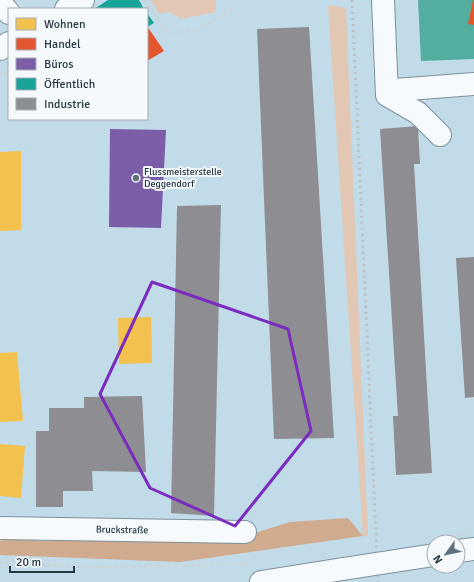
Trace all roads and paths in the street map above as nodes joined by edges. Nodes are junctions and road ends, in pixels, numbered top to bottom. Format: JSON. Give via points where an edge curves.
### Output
{"nodes":[{"id":1,"x":83,"y":0,"type":"edge"},
{"id":2,"x":144,"y":0,"type":"edge"},
{"id":3,"x":377,"y":1,"type":"edge"},
{"id":4,"x":0,"y":2,"type":"edge"},
{"id":5,"x":68,"y":8,"type":"edge"},
{"id":6,"x":233,"y":8,"type":"dead end"},
{"id":7,"x":8,"y":12,"type":"edge"},
{"id":8,"x":474,"y":84,"type":"edge"},
{"id":9,"x":388,"y":86,"type":"junction"},
{"id":10,"x":440,"y":134,"type":"dead end"},
{"id":11,"x":0,"y":528,"type":"edge"},
{"id":12,"x":245,"y":532,"type":"dead end"},
{"id":13,"x":426,"y":556,"type":"edge"},
{"id":14,"x":0,"y":562,"type":"edge"},
{"id":15,"x":252,"y":562,"type":"dead end"},
{"id":16,"x":261,"y":582,"type":"edge"}],
"edges":[{"from":1,"to":5,"type":"street"},
{"from":2,"to":6,"type":"path","via":[[168,34],[201,29]]},
{"from":3,"to":9,"type":"street"},
{"from":4,"to":7,"type":"street"},
{"from":8,"to":9,"type":"street","via":[[395,90]]},
{"from":9,"to":10,"type":"street","via":[[388,95],[418,113]]},
{"from":11,"to":12,"type":"street","name":"Bruckstraße"},
{"from":13,"to":16,"type":"street","bridge":true},
{"from":14,"to":15,"type":"path","via":[[81,568]]}]}
